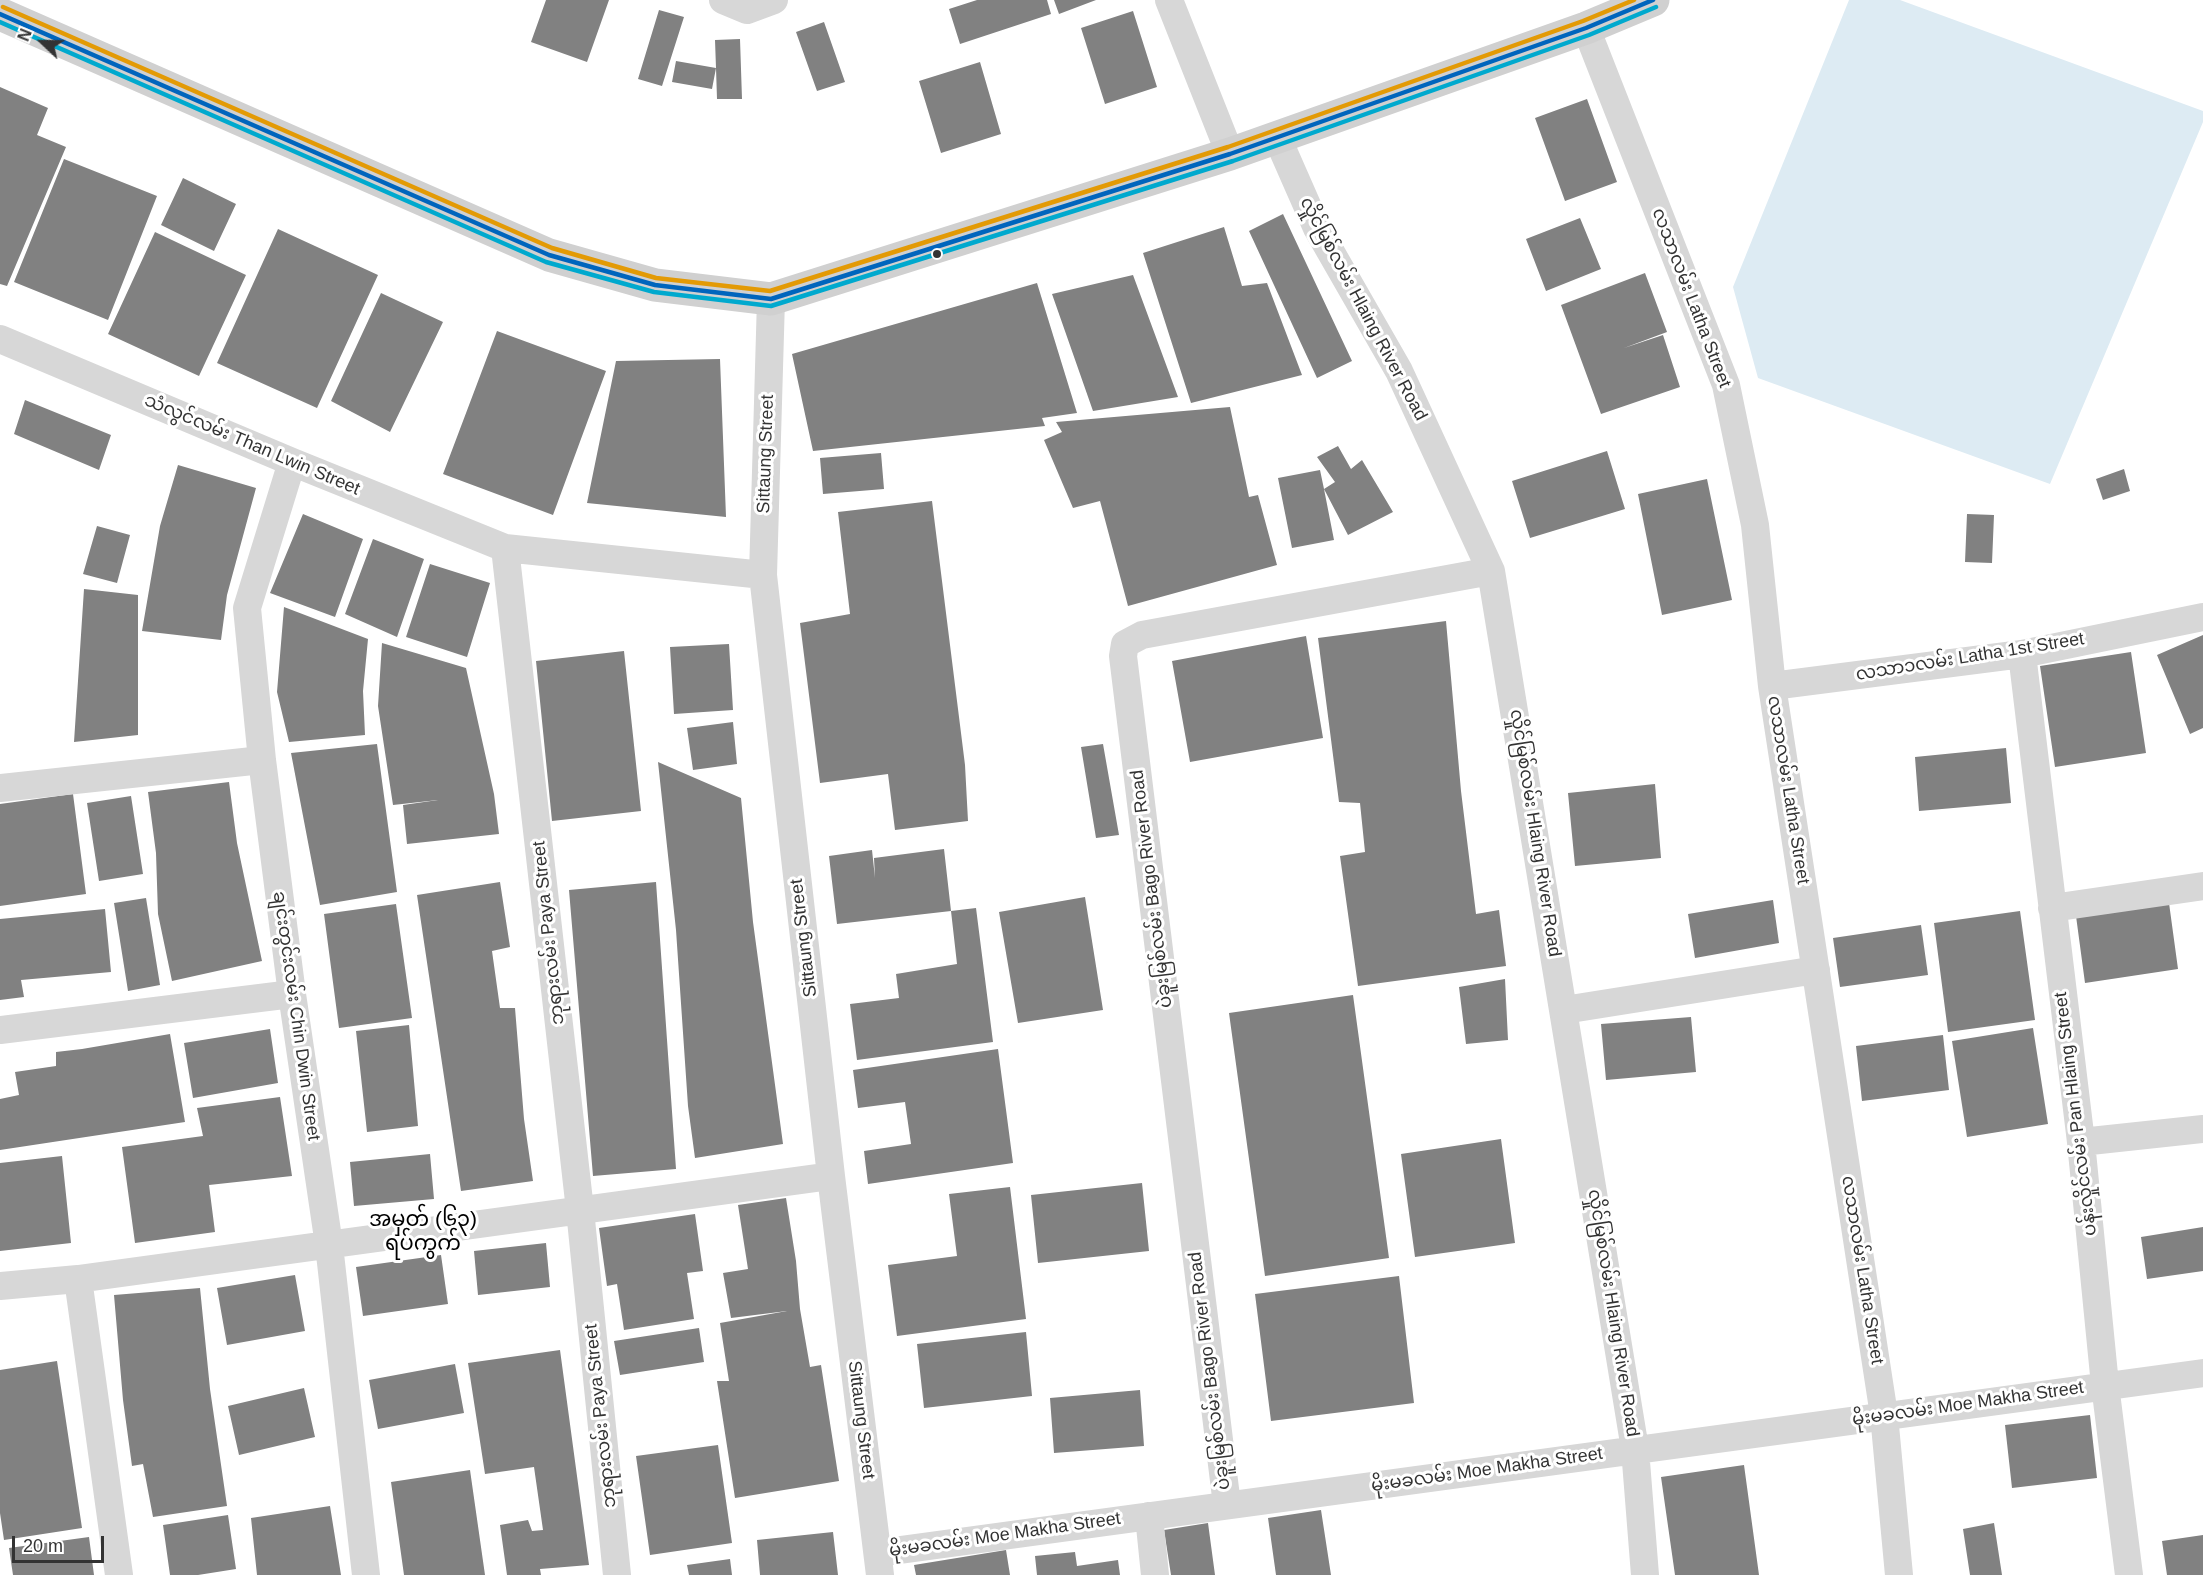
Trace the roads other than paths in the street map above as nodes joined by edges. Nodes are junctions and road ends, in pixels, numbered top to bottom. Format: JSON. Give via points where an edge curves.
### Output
{"nodes":[{"id":1,"x":723,"y":0,"type":"edge"},
{"id":2,"x":774,"y":0,"type":"edge"},
{"id":3,"x":1169,"y":0,"type":"edge"},
{"id":4,"x":1653,"y":0,"type":"edge"},
{"id":5,"x":0,"y":14,"type":"edge"},
{"id":6,"x":1586,"y":28,"type":"junction"},
{"id":7,"x":1277,"y":137,"type":"junction"},
{"id":8,"x":1230,"y":154,"type":"junction"},
{"id":9,"x":771,"y":299,"type":"junction"},
{"id":10,"x":0,"y":339,"type":"edge"},
{"id":11,"x":292,"y":462,"type":"junction"},
{"id":12,"x":505,"y":548,"type":"junction"},
{"id":13,"x":1491,"y":571,"type":"junction"},
{"id":14,"x":763,"y":575,"type":"junction"},
{"id":15,"x":2203,"y":616,"type":"edge"},
{"id":16,"x":2022,"y":654,"type":"junction"},
{"id":17,"x":1772,"y":686,"type":"junction"},
{"id":18,"x":262,"y":760,"type":"junction"},
{"id":19,"x":0,"y":788,"type":"edge"},
{"id":20,"x":2203,"y":886,"type":"edge"},
{"id":21,"x":2052,"y":908,"type":"junction"},
{"id":22,"x":1816,"y":970,"type":"junction"},
{"id":23,"x":292,"y":994,"type":"junction"},
{"id":24,"x":1564,"y":1010,"type":"junction"},
{"id":25,"x":0,"y":1030,"type":"edge"},
{"id":26,"x":2203,"y":1129,"type":"edge"},
{"id":27,"x":2080,"y":1142,"type":"junction"},
{"id":28,"x":831,"y":1176,"type":"junction"},
{"id":29,"x":580,"y":1210,"type":"junction"},
{"id":30,"x":329,"y":1245,"type":"junction"},
{"id":31,"x":78,"y":1279,"type":"junction"},
{"id":32,"x":0,"y":1286,"type":"edge"},
{"id":33,"x":2203,"y":1373,"type":"edge"},
{"id":34,"x":2105,"y":1385,"type":"junction"},
{"id":35,"x":1884,"y":1415,"type":"junction"},
{"id":36,"x":1635,"y":1449,"type":"junction"},
{"id":37,"x":1227,"y":1505,"type":"junction"},
{"id":38,"x":1149,"y":1516,"type":"junction"},
{"id":39,"x":879,"y":1564,"type":"edge"},
{"id":40,"x":119,"y":1575,"type":"edge"},
{"id":41,"x":366,"y":1575,"type":"edge"},
{"id":42,"x":617,"y":1575,"type":"edge"},
{"id":43,"x":1155,"y":1575,"type":"edge"},
{"id":44,"x":1645,"y":1575,"type":"edge"},
{"id":45,"x":1899,"y":1575,"type":"edge"},
{"id":46,"x":2129,"y":1575,"type":"edge"}],
"edges":[{"from":1,"to":2,"type":"street","via":[[747,10]]},
{"from":3,"to":8,"type":"street"},
{"from":4,"to":6,"type":"main road"},
{"from":5,"to":9,"type":"main road","via":[[549,255],[655,285]]},
{"from":6,"to":7,"type":"main road"},
{"from":6,"to":17,"type":"street","name":"လသာလမ်း Latha Street","via":[[1726,385],[1755,525]]},
{"from":7,"to":8,"type":"main road"},
{"from":7,"to":13,"type":"street","name":"လှိုင်မြစ်လမ်း Hlaing River Road","via":[[1317,228],[1399,371]]},
{"from":8,"to":9,"type":"main road"},
{"from":9,"to":14,"type":"street","name":"Sittaung Street"},
{"from":10,"to":11,"type":"street","name":"သံလွင်လမ်း Than Lwin Street"},
{"from":11,"to":12,"type":"street","name":"သံလွင်လမ်း Than Lwin Street"},
{"from":11,"to":18,"type":"street","name":"ချင်းတွင်းလမ်း Chin Dwin Street","via":[[247,608]]},
{"from":12,"to":14,"type":"street"},
{"from":12,"to":29,"type":"street","name":"ဘုရားလမ်း Paya Street"},
{"from":13,"to":24,"type":"street","name":"လှိုင်မြစ်လမ်း Hlaing River Road"},
{"from":13,"to":37,"type":"street","name":"ပဲခူးမြစ်လမ်း Bago River Road","via":[[1142,635],[1125,644]]},
{"from":14,"to":28,"type":"street","name":"Sittaung Street"},
{"from":15,"to":16,"type":"street","name":"လသာ၁လမ်း Latha 1st Street"},
{"from":16,"to":17,"type":"street","name":"လသာ၁လမ်း Latha 1st Street"},
{"from":16,"to":21,"type":"street","name":"ပန်းလှိုင်လမ်း Pan Hlaing Street"},
{"from":17,"to":22,"type":"street","name":"လသာလမ်း Latha Street"},
{"from":18,"to":19,"type":"street"},
{"from":18,"to":23,"type":"street","name":"ချင်းတွင်းလမ်း Chin Dwin Street"},
{"from":20,"to":21,"type":"street"},
{"from":21,"to":27,"type":"street","name":"ပန်းလှိုင်လမ်း Pan Hlaing Street"},
{"from":22,"to":24,"type":"street"},
{"from":22,"to":35,"type":"street","name":"လသာလမ်း Latha Street"},
{"from":23,"to":25,"type":"street"},
{"from":23,"to":30,"type":"street","name":"ချင်းတွင်းလမ်း Chin Dwin Street"},
{"from":24,"to":36,"type":"street","name":"လှိုင်မြစ်လမ်း Hlaing River Road"},
{"from":26,"to":27,"type":"street"},
{"from":27,"to":34,"type":"street","name":"ပန်းလှိုင်လမ်း Pan Hlaing Street"},
{"from":28,"to":29,"type":"street"},
{"from":28,"to":39,"type":"street","name":"Sittaung Street"},
{"from":29,"to":30,"type":"street"},
{"from":29,"to":42,"type":"street","name":"ဘုရားလမ်း Paya Street"},
{"from":30,"to":31,"type":"street"},
{"from":30,"to":41,"type":"street","name":"ချင်းတွင်းလမ်း Chin Dwin Street"},
{"from":31,"to":32,"type":"street"},
{"from":31,"to":40,"type":"street"},
{"from":33,"to":34,"type":"street","name":"မိုးမခလမ်း Moe Makha Street"},
{"from":34,"to":35,"type":"street","name":"မိုးမခလမ်း Moe Makha Street"},
{"from":34,"to":46,"type":"street","name":"ပန်းလှိုင်လမ်း Pan Hlaing Street"},
{"from":35,"to":36,"type":"street","name":"မိုးမခလမ်း Moe Makha Street"},
{"from":35,"to":45,"type":"street","name":"လသာလမ်း Latha Street"},
{"from":36,"to":37,"type":"street","name":"မိုးမခလမ်း Moe Makha Street"},
{"from":36,"to":44,"type":"street","name":"လှိုင်မြစ်လမ်း Hlaing River Road"},
{"from":37,"to":38,"type":"street","name":"မိုးမခလမ်း Moe Makha Street"},
{"from":38,"to":39,"type":"street","name":"မိုးမခလမ်း Moe Makha Street"},
{"from":38,"to":43,"type":"street"}]}
